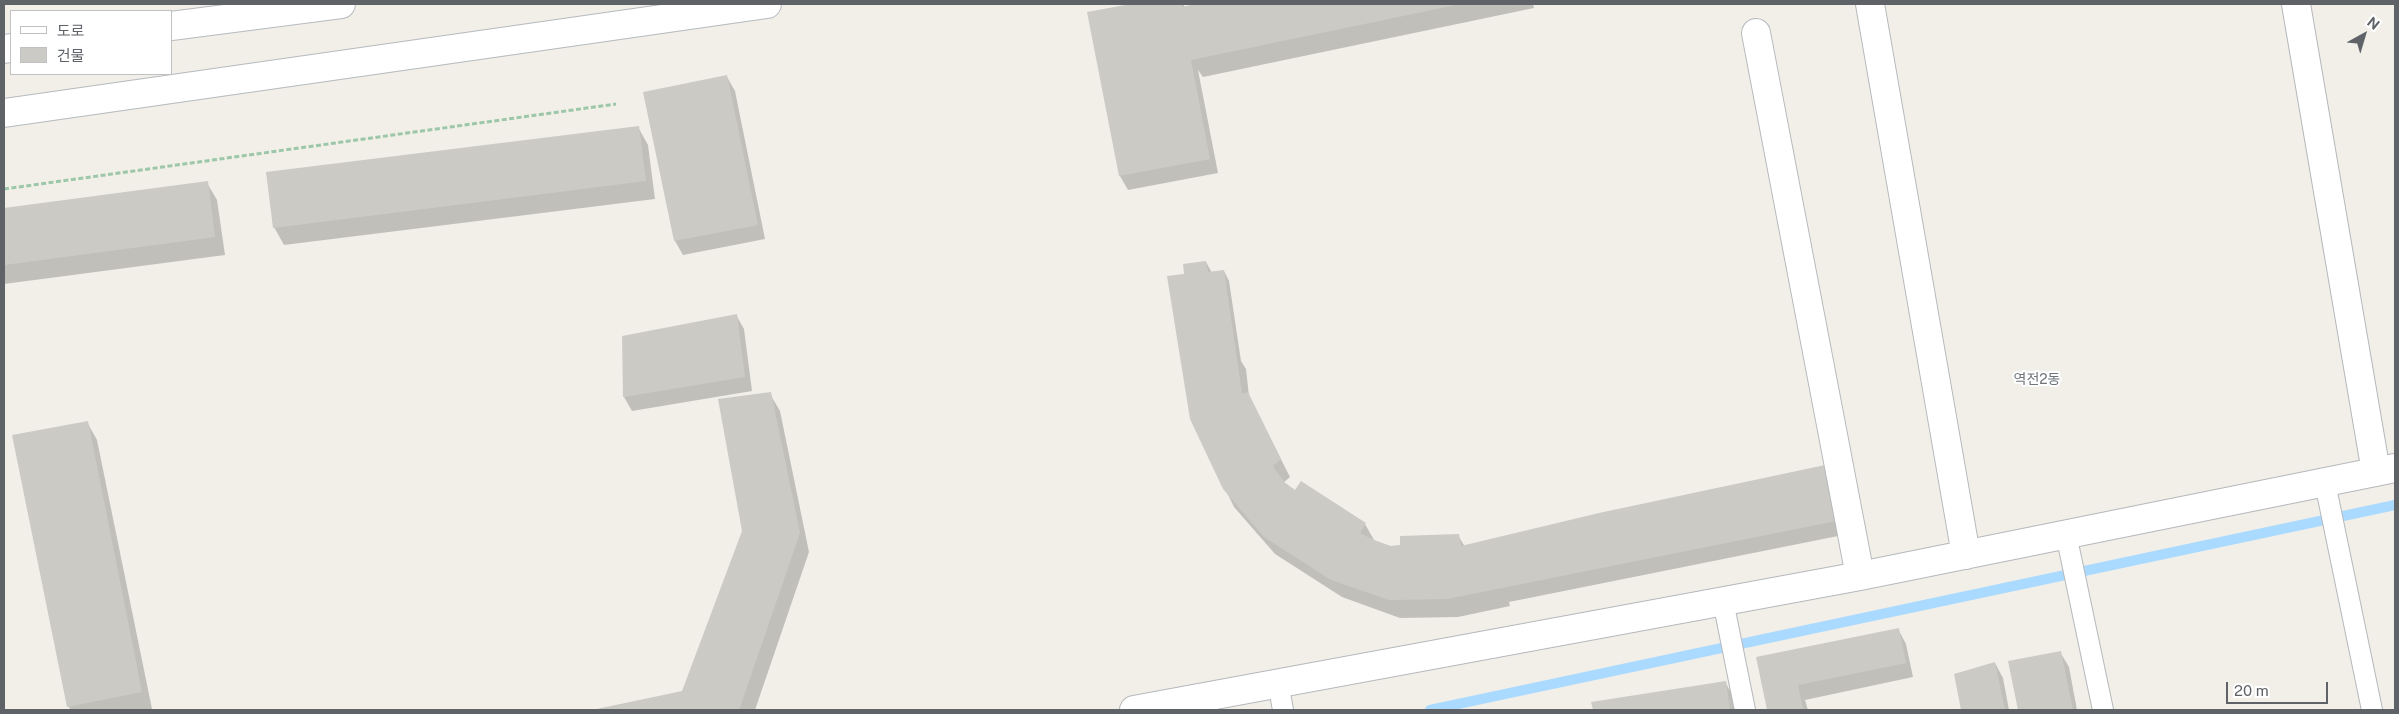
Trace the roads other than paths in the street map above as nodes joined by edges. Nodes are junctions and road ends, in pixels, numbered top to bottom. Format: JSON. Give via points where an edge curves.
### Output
{"nodes":[{"id":1,"x":341,"y":4,"type":"edge"},
{"id":2,"x":767,"y":4,"type":"edge"},
{"id":3,"x":1870,"y":4,"type":"edge"},
{"id":4,"x":2296,"y":4,"type":"edge"},
{"id":5,"x":172,"y":26,"type":"edge"},
{"id":6,"x":1756,"y":33,"type":"dead end"},
{"id":7,"x":4,"y":112,"type":"edge"},
{"id":8,"x":2386,"y":470,"type":"edge"},
{"id":9,"x":2327,"y":493,"type":"junction"},
{"id":10,"x":2068,"y":545,"type":"junction"},
{"id":11,"x":1966,"y":554,"type":"junction"},
{"id":12,"x":1860,"y":576,"type":"junction"},
{"id":13,"x":1723,"y":601,"type":"junction"},
{"id":14,"x":1281,"y":699,"type":"edge"},
{"id":15,"x":1134,"y":710,"type":"edge"},
{"id":16,"x":1745,"y":710,"type":"edge"},
{"id":17,"x":2103,"y":710,"type":"edge"},
{"id":18,"x":2372,"y":710,"type":"edge"}],
"edges":[{"from":1,"to":5,"type":"street"},
{"from":2,"to":7,"type":"street"},
{"from":3,"to":11,"type":"street"},
{"from":4,"to":8,"type":"street"},
{"from":6,"to":12,"type":"street"},
{"from":8,"to":9,"type":"street"},
{"from":9,"to":10,"type":"street"},
{"from":9,"to":18,"type":"lane"},
{"from":10,"to":11,"type":"street"},
{"from":10,"to":17,"type":"lane"},
{"from":11,"to":12,"type":"street"},
{"from":12,"to":13,"type":"street"},
{"from":13,"to":14,"type":"street"},
{"from":13,"to":16,"type":"lane"},
{"from":14,"to":15,"type":"street"}]}
